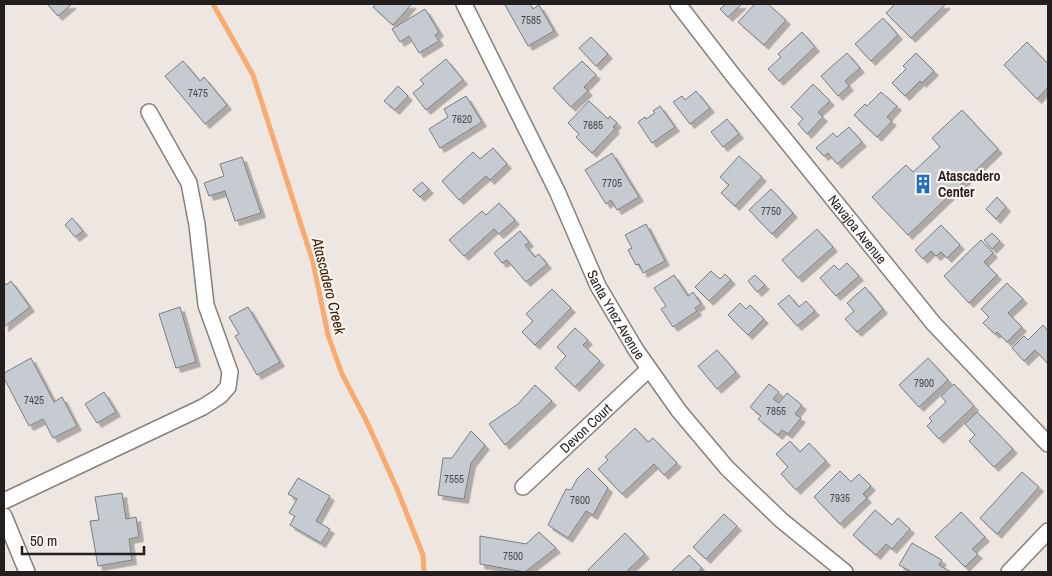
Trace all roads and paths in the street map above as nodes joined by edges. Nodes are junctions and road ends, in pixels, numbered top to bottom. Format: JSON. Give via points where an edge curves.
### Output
{"nodes":[{"id":1,"x":464,"y":4,"type":"edge"},
{"id":2,"x":678,"y":4,"type":"edge"},
{"id":3,"x":149,"y":112,"type":"dead end"},
{"id":4,"x":649,"y":368,"type":"junction"},
{"id":5,"x":1048,"y":444,"type":"edge"},
{"id":6,"x":523,"y":486,"type":"dead end"},
{"id":7,"x":4,"y":501,"type":"edge"},
{"id":8,"x":4,"y":516,"type":"edge"},
{"id":9,"x":1048,"y":531,"type":"edge"},
{"id":10,"x":27,"y":572,"type":"edge"},
{"id":11,"x":845,"y":572,"type":"edge"},
{"id":12,"x":1009,"y":572,"type":"edge"}],
"edges":[{"from":1,"to":4,"type":"street","name":"Santa Ynez Avenue","via":[[557,191],[598,286]]},
{"from":2,"to":5,"type":"street","name":"Navajoa Avenue","via":[[934,324]]},
{"from":3,"to":7,"type":"street","via":[[189,183],[206,305],[230,372],[228,387],[203,407]]},
{"from":4,"to":6,"type":"street","name":"Devon Court"},
{"from":4,"to":11,"type":"street","name":"Santa Ynez Avenue","via":[[679,411],[728,468],[781,520]]},
{"from":8,"to":10,"type":"street"},
{"from":9,"to":12,"type":"street"}]}
